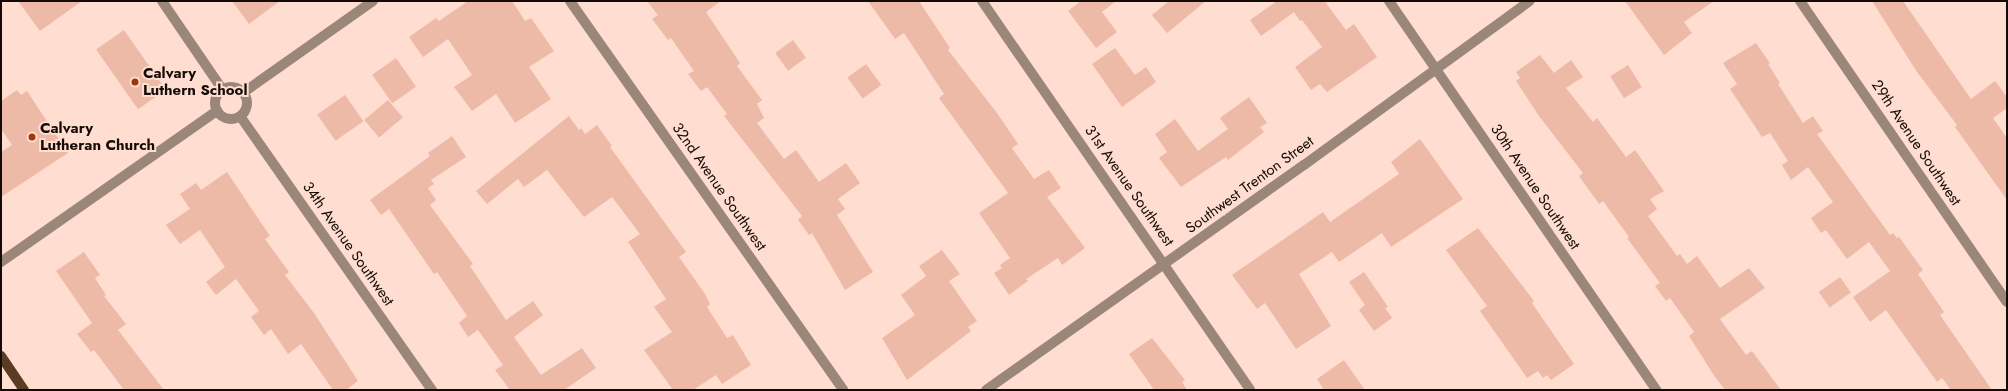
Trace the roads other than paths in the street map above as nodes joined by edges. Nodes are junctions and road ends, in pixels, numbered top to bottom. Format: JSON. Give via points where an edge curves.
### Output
{"nodes":[{"id":1,"x":162,"y":1,"type":"edge"},
{"id":2,"x":373,"y":1,"type":"edge"},
{"id":3,"x":570,"y":1,"type":"edge"},
{"id":4,"x":982,"y":1,"type":"edge"},
{"id":5,"x":1389,"y":1,"type":"edge"},
{"id":6,"x":1530,"y":1,"type":"edge"},
{"id":7,"x":1800,"y":1,"type":"edge"},
{"id":8,"x":1435,"y":68,"type":"junction"},
{"id":9,"x":222,"y":89,"type":"junction"},
{"id":10,"x":244,"y":92,"type":"junction"},
{"id":11,"x":216,"y":110,"type":"junction"},
{"id":12,"x":240,"y":116,"type":"junction"},
{"id":13,"x":1,"y":262,"type":"edge"},
{"id":14,"x":1165,"y":264,"type":"junction"},
{"id":15,"x":2007,"y":302,"type":"edge"},
{"id":16,"x":1,"y":356,"type":"edge"},
{"id":17,"x":24,"y":390,"type":"edge"},
{"id":18,"x":432,"y":390,"type":"edge"},
{"id":19,"x":843,"y":390,"type":"edge"},
{"id":20,"x":986,"y":390,"type":"edge"},
{"id":21,"x":1250,"y":390,"type":"edge"},
{"id":22,"x":1656,"y":390,"type":"edge"}],
"edges":[{"from":1,"to":9,"type":"street"},
{"from":2,"to":10,"type":"street"},
{"from":3,"to":19,"type":"street","name":"32nd Avenue Southwest"},
{"from":4,"to":14,"type":"street","name":"31st Avenue Southwest"},
{"from":5,"to":8,"type":"street","name":"30th Avenue Southwest"},
{"from":6,"to":8,"type":"street","name":"Southwest Trenton Street"},
{"from":7,"to":15,"type":"street","name":"29th Avenue Southwest"},
{"from":8,"to":14,"type":"street","name":"Southwest Trenton Street"},
{"from":8,"to":22,"type":"street","name":"30th Avenue Southwest"},
{"from":9,"to":10,"type":"street","via":[[236,87]]},
{"from":9,"to":11,"type":"street","via":[[215,100]]},
{"from":10,"to":12,"type":"street","via":[[247,104]]},
{"from":11,"to":12,"type":"street","via":[[229,119]]},
{"from":11,"to":13,"type":"street"},
{"from":12,"to":18,"type":"street","name":"34th Avenue Southwest"},
{"from":14,"to":20,"type":"street","name":"Southwest Trenton Street"},
{"from":14,"to":21,"type":"street","name":"31st Avenue Southwest"},
{"from":16,"to":17,"type":"main road"}]}
